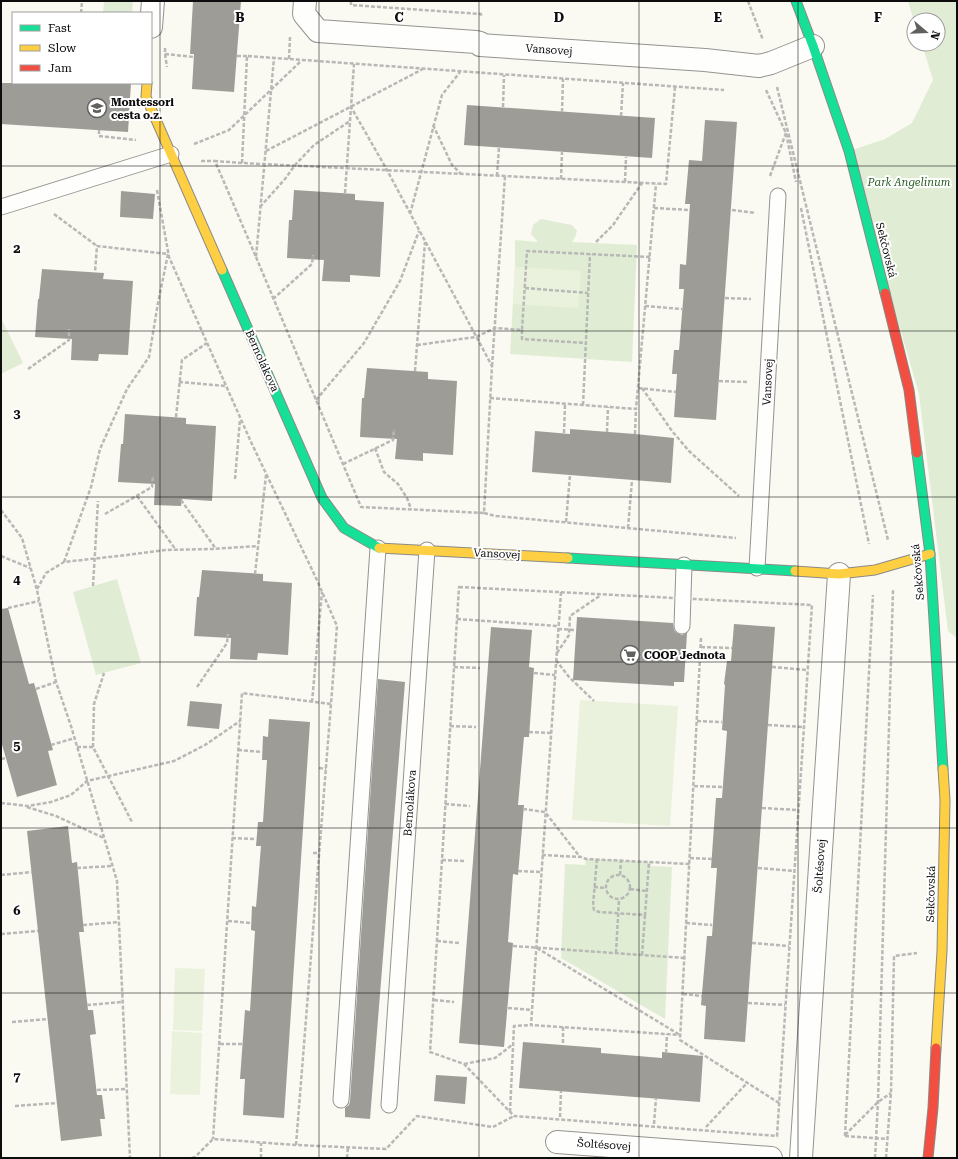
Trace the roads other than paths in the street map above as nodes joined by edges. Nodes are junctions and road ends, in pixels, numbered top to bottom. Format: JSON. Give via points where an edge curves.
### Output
{"nodes":[{"id":1,"x":153,"y":1,"type":"edge"},
{"id":2,"x":305,"y":1,"type":"edge"},
{"id":3,"x":796,"y":1,"type":"edge"},
{"id":4,"x":805,"y":1,"type":"edge"},
{"id":5,"x":152,"y":14,"type":"edge"},
{"id":6,"x":813,"y":46,"type":"junction"},
{"id":7,"x":147,"y":84,"type":"edge"},
{"id":8,"x":171,"y":154,"type":"junction"},
{"id":9,"x":778,"y":196,"type":"dead end"},
{"id":10,"x":1,"y":207,"type":"edge"},
{"id":11,"x":378,"y":548,"type":"junction"},
{"id":12,"x":427,"y":550,"type":"junction"},
{"id":13,"x":930,"y":554,"type":"junction"},
{"id":14,"x":684,"y":565,"type":"junction"},
{"id":15,"x":757,"y":568,"type":"junction"},
{"id":16,"x":839,"y":574,"type":"junction"},
{"id":17,"x":682,"y":626,"type":"dead end"},
{"id":18,"x":341,"y":1100,"type":"dead end"},
{"id":19,"x":388,"y":1105,"type":"dead end"},
{"id":20,"x":557,"y":1142,"type":"dead end"},
{"id":21,"x":772,"y":1158,"type":"edge"},
{"id":22,"x":801,"y":1158,"type":"edge"},
{"id":23,"x":928,"y":1158,"type":"edge"}],
"edges":[{"from":1,"to":5,"type":"street"},
{"from":2,"to":6,"type":"street","name":"Vansovej","via":[[304,14],[318,31],[759,66]]},
{"from":3,"to":6,"type":"street","name":"Sekčovská"},
{"from":4,"to":6,"type":"lane"},
{"from":6,"to":13,"type":"street","name":"Sekčovská","via":[[849,151],[909,390]]},
{"from":7,"to":8,"type":"street","name":"Bernolákova","via":[[146,97]]},
{"from":8,"to":10,"type":"lane"},
{"from":8,"to":11,"type":"street","name":"Bernolákova","via":[[322,498],[344,528]]},
{"from":9,"to":15,"type":"lane","name":"Vansovej"},
{"from":11,"to":12,"type":"street","name":"Bernolákova"},
{"from":11,"to":18,"type":"lane"},
{"from":12,"to":14,"type":"street","name":"Vansovej"},
{"from":12,"to":19,"type":"lane","name":"Bernolákova"},
{"from":13,"to":16,"type":"street","name":"Vansovej","via":[[875,570]]},
{"from":13,"to":23,"type":"street","name":"Sekčovská","via":[[945,800],[942,951]]},
{"from":14,"to":15,"type":"street","name":"Vansovej"},
{"from":14,"to":17,"type":"lane"},
{"from":15,"to":16,"type":"street","name":"Vansovej"},
{"from":16,"to":22,"type":"street","name":"Šoltésovej"},
{"from":20,"to":21,"type":"street","name":"Šoltésovej"}]}
